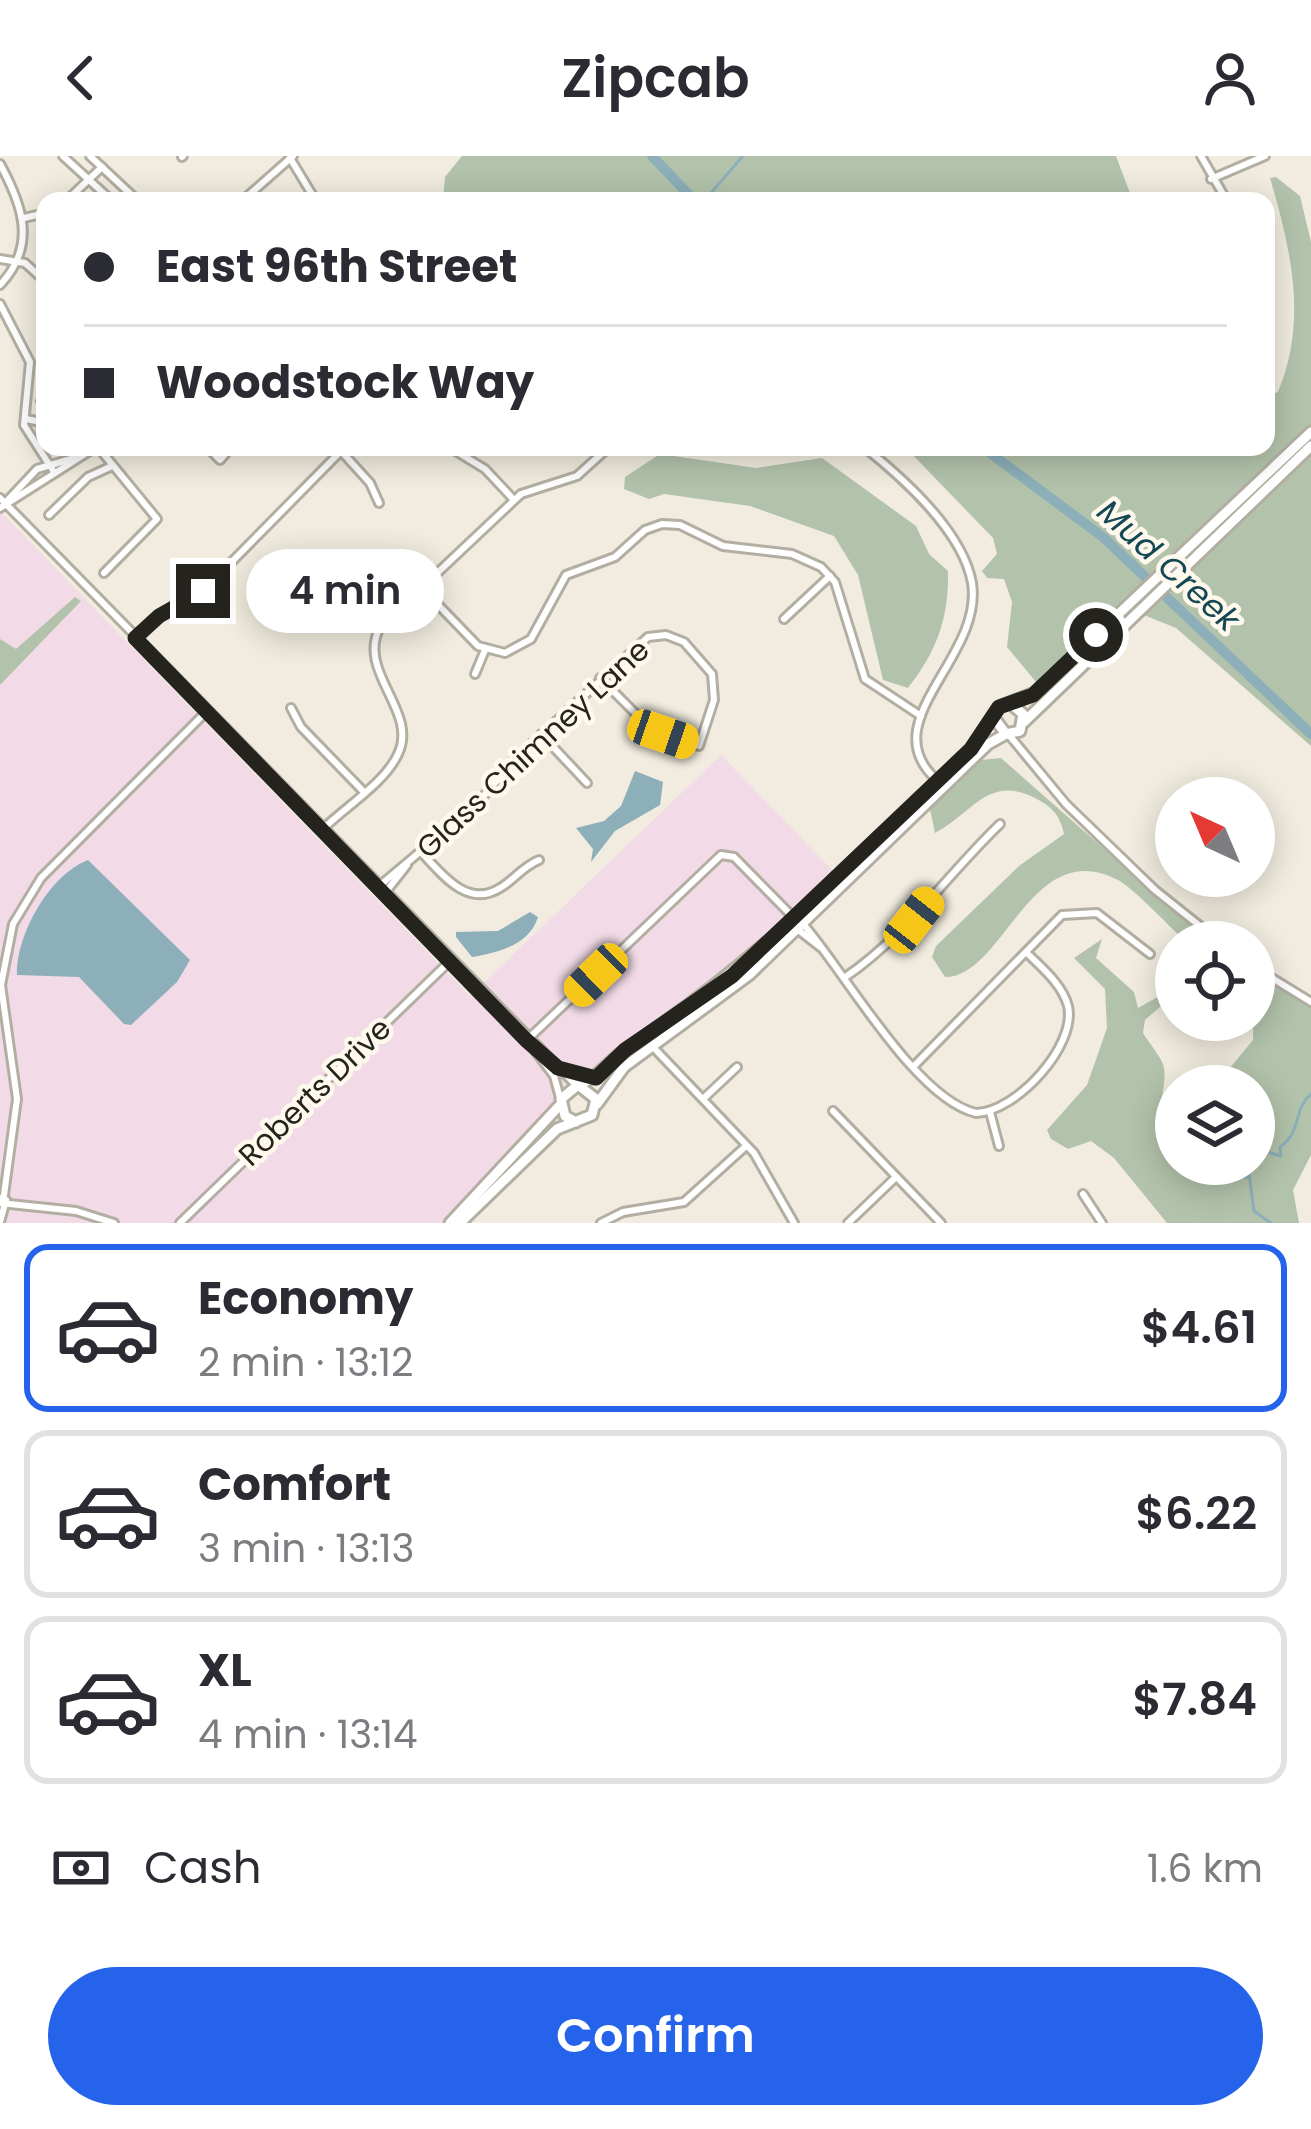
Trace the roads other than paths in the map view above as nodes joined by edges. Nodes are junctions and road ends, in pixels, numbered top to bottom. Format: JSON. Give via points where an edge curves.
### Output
{"nodes":[{"id":1,"x":63,"y":156,"type":"edge"},
{"id":2,"x":90,"y":156,"type":"edge"},
{"id":3,"x":1201,"y":156,"type":"edge"},
{"id":4,"x":1265,"y":156,"type":"edge"},
{"id":5,"x":290,"y":157,"type":"edge"},
{"id":6,"x":0,"y":164,"type":"edge"},
{"id":7,"x":102,"y":167,"type":"junction"},
{"id":8,"x":1211,"y":179,"type":"junction"},
{"id":9,"x":88,"y":182,"type":"junction"},
{"id":10,"x":76,"y":192,"type":"edge"},
{"id":11,"x":101,"y":192,"type":"edge"},
{"id":12,"x":128,"y":192,"type":"edge"},
{"id":13,"x":252,"y":192,"type":"edge"},
{"id":14,"x":311,"y":192,"type":"edge"},
{"id":15,"x":1220,"y":192,"type":"edge"},
{"id":16,"x":36,"y":215,"type":"edge"},
{"id":17,"x":24,"y":218,"type":"junction"},
{"id":18,"x":0,"y":259,"type":"edge"},
{"id":19,"x":18,"y":260,"type":"junction"},
{"id":20,"x":36,"y":266,"type":"edge"},
{"id":21,"x":33,"y":269,"type":"junction"},
{"id":22,"x":36,"y":272,"type":"edge"},
{"id":23,"x":0,"y":285,"type":"edge"},
{"id":24,"x":0,"y":304,"type":"edge"},
{"id":25,"x":26,"y":419,"type":"junction"},
{"id":26,"x":36,"y":424,"type":"edge"},
{"id":27,"x":1311,"y":432,"type":"edge"},
{"id":28,"x":36,"y":441,"type":"edge"},
{"id":29,"x":1311,"y":446,"type":"edge"},
{"id":30,"x":46,"y":456,"type":"edge"},
{"id":31,"x":72,"y":456,"type":"edge"},
{"id":32,"x":78,"y":456,"type":"edge"},
{"id":33,"x":104,"y":456,"type":"edge"},
{"id":34,"x":336,"y":456,"type":"edge"},
{"id":35,"x":349,"y":456,"type":"edge"},
{"id":36,"x":463,"y":456,"type":"edge"},
{"id":37,"x":599,"y":456,"type":"edge"},
{"id":38,"x":873,"y":456,"type":"edge"},
{"id":39,"x":50,"y":463,"type":"junction"},
{"id":40,"x":112,"y":466,"type":"junction"},
{"id":41,"x":54,"y":472,"type":"junction"},
{"id":42,"x":514,"y":500,"type":"junction"},
{"id":43,"x":2,"y":503,"type":"edge"},
{"id":44,"x":380,"y":503,"type":"dead end"},
{"id":45,"x":49,"y":514,"type":"dead end"},
{"id":46,"x":104,"y":573,"type":"dead end"},
{"id":47,"x":1169,"y":573,"type":"junction"},
{"id":48,"x":830,"y":576,"type":"junction"},
{"id":49,"x":421,"y":587,"type":"junction"},
{"id":50,"x":1138,"y":602,"type":"junction"},
{"id":51,"x":784,"y":619,"type":"dead end"},
{"id":52,"x":135,"y":638,"type":"junction"},
{"id":53,"x":485,"y":650,"type":"junction"},
{"id":54,"x":475,"y":674,"type":"dead end"},
{"id":55,"x":600,"y":678,"type":"junction"},
{"id":56,"x":1010,"y":703,"type":"junction"},
{"id":57,"x":291,"y":708,"type":"dead end"},
{"id":58,"x":207,"y":712,"type":"junction"},
{"id":59,"x":994,"y":715,"type":"junction"},
{"id":60,"x":920,"y":716,"type":"junction"},
{"id":61,"x":1023,"y":726,"type":"junction"},
{"id":62,"x":542,"y":734,"type":"junction"},
{"id":63,"x":1007,"y":735,"type":"junction"},
{"id":64,"x":1031,"y":761,"type":"junction"},
{"id":65,"x":933,"y":782,"type":"junction"},
{"id":66,"x":587,"y":783,"type":"dead end"},
{"id":67,"x":363,"y":791,"type":"junction"},
{"id":68,"x":909,"y":824,"type":"junction"},
{"id":69,"x":1000,"y":824,"type":"dead end"},
{"id":70,"x":323,"y":829,"type":"junction"},
{"id":71,"x":421,"y":852,"type":"junction"},
{"id":72,"x":539,"y":860,"type":"dead end"},
{"id":73,"x":381,"y":890,"type":"junction"},
{"id":74,"x":1195,"y":921,"type":"edge"},
{"id":75,"x":798,"y":924,"type":"junction"},
{"id":76,"x":1027,"y":953,"type":"junction"},
{"id":77,"x":1150,"y":954,"type":"dead end"},
{"id":78,"x":450,"y":961,"type":"junction"},
{"id":79,"x":844,"y":978,"type":"junction"},
{"id":80,"x":1275,"y":981,"type":"edge"},
{"id":81,"x":1311,"y":1002,"type":"edge"},
{"id":82,"x":526,"y":1040,"type":"junction"},
{"id":83,"x":652,"y":1046,"type":"junction"},
{"id":84,"x":915,"y":1065,"type":"junction"},
{"id":85,"x":737,"y":1066,"type":"dead end"},
{"id":86,"x":558,"y":1068,"type":"junction"},
{"id":87,"x":596,"y":1078,"type":"junction"},
{"id":88,"x":577,"y":1085,"type":"junction"},
{"id":89,"x":704,"y":1099,"type":"junction"},
{"id":90,"x":560,"y":1102,"type":"junction"},
{"id":91,"x":597,"y":1105,"type":"junction"},
{"id":92,"x":833,"y":1111,"type":"dead end"},
{"id":93,"x":990,"y":1112,"type":"junction"},
{"id":94,"x":576,"y":1122,"type":"junction"},
{"id":95,"x":747,"y":1145,"type":"junction"},
{"id":96,"x":999,"y":1146,"type":"dead end"},
{"id":97,"x":896,"y":1177,"type":"junction"},
{"id":98,"x":1083,"y":1194,"type":"dead end"},
{"id":99,"x":2,"y":1201,"type":"edge"},
{"id":100,"x":0,"y":1222,"type":"edge"},
{"id":101,"x":114,"y":1223,"type":"edge"},
{"id":102,"x":180,"y":1223,"type":"edge"},
{"id":103,"x":450,"y":1223,"type":"edge"},
{"id":104,"x":460,"y":1223,"type":"edge"},
{"id":105,"x":601,"y":1223,"type":"edge"},
{"id":106,"x":794,"y":1223,"type":"edge"},
{"id":107,"x":848,"y":1223,"type":"edge"},
{"id":108,"x":941,"y":1223,"type":"edge"},
{"id":109,"x":1102,"y":1223,"type":"edge"}],
"edges":[{"from":1,"to":9,"type":"street"},
{"from":2,"to":7,"type":"street"},
{"from":3,"to":8,"type":"street"},
{"from":4,"to":8,"type":"street"},
{"from":5,"to":13,"type":"street"},
{"from":5,"to":14,"type":"street"},
{"from":6,"to":17,"type":"street"},
{"from":7,"to":9,"type":"street"},
{"from":7,"to":12,"type":"street"},
{"from":8,"to":15,"type":"street"},
{"from":9,"to":10,"type":"street"},
{"from":9,"to":11,"type":"street"},
{"from":16,"to":17,"type":"street"},
{"from":17,"to":19,"type":"street"},
{"from":18,"to":19,"type":"street"},
{"from":19,"to":21,"type":"street"},
{"from":19,"to":23,"type":"street"},
{"from":20,"to":21,"type":"street"},
{"from":21,"to":22,"type":"street"},
{"from":24,"to":25,"type":"street","via":[[31,362]]},
{"from":25,"to":26,"type":"street"},
{"from":25,"to":28,"type":"street"},
{"from":27,"to":47,"type":"main road"},
{"from":29,"to":47,"type":"main road"},
{"from":30,"to":39,"type":"street"},
{"from":31,"to":39,"type":"street"},
{"from":32,"to":41,"type":"street"},
{"from":33,"to":40,"type":"street"},
{"from":34,"to":52,"type":"street","via":[[200,595]]},
{"from":35,"to":44,"type":"street"},
{"from":36,"to":42,"type":"street"},
{"from":37,"to":42,"type":"street","via":[[578,476]]},
{"from":38,"to":60,"type":"street","via":[[953,539],[971,581],[965,634]]},
{"from":39,"to":41,"type":"street"},
{"from":39,"to":43,"type":"street"},
{"from":40,"to":45,"type":"street"},
{"from":40,"to":46,"type":"street","via":[[157,519]]},
{"from":41,"to":43,"type":"street"},
{"from":42,"to":49,"type":"street"},
{"from":43,"to":52,"type":"street"},
{"from":47,"to":50,"type":"main road"},
{"from":48,"to":51,"type":"street"},
{"from":48,"to":53,"type":"street","via":[[783,550],[723,546],[662,524],[615,557],[561,580],[526,645]]},
{"from":48,"to":60,"type":"street","via":[[860,672]]},
{"from":49,"to":53,"type":"street"},
{"from":49,"to":67,"type":"street","via":[[372,645],[403,735],[395,761]]},
{"from":50,"to":56,"type":"main road","via":[[1033,695]]},
{"from":50,"to":61,"type":"main road"},
{"from":52,"to":58,"type":"street"},
{"from":53,"to":54,"type":"street"},
{"from":55,"to":55,"type":"street","name":"Glass Chimney Lane","via":[[648,638],[684,642],[714,681],[699,746],[651,729]]},
{"from":55,"to":62,"type":"street","name":"Glass Chimney Lane"},
{"from":56,"to":59,"type":"main road"},
{"from":56,"to":61,"type":"main road"},
{"from":57,"to":67,"type":"street"},
{"from":58,"to":70,"type":"street"},
{"from":58,"to":99,"type":"street","via":[[41,878],[13,924],[2,985],[17,1099]]},
{"from":59,"to":63,"type":"main road"},
{"from":59,"to":65,"type":"main road","via":[[976,744]]},
{"from":60,"to":65,"type":"street","via":[[914,751]]},
{"from":61,"to":63,"type":"main road"},
{"from":61,"to":64,"type":"street"},
{"from":62,"to":66,"type":"street"},
{"from":62,"to":71,"type":"street","name":"Glass Chimney Lane"},
{"from":63,"to":64,"type":"street"},
{"from":63,"to":68,"type":"main road","via":[[989,742]]},
{"from":64,"to":74,"type":"street"},
{"from":65,"to":68,"type":"main road","via":[[939,789]]},
{"from":65,"to":75,"type":"main road"},
{"from":67,"to":70,"type":"street"},
{"from":68,"to":75,"type":"main road"},
{"from":69,"to":79,"type":"street","via":[[899,936]]},
{"from":70,"to":73,"type":"street"},
{"from":71,"to":72,"type":"street","via":[[473,894],[496,891]]},
{"from":71,"to":73,"type":"street","name":"Glass Chimney Lane"},
{"from":73,"to":78,"type":"street"},
{"from":75,"to":79,"type":"street"},
{"from":75,"to":82,"type":"street","via":[[734,857],[721,855]]},
{"from":75,"to":83,"type":"main road","via":[[741,982]]},
{"from":75,"to":87,"type":"main road"},
{"from":76,"to":77,"type":"street","via":[[1059,917],[1087,910]]},
{"from":76,"to":84,"type":"street"},
{"from":76,"to":93,"type":"street","via":[[1063,993],[1067,1033],[1055,1054]]},
{"from":78,"to":82,"type":"street"},
{"from":78,"to":102,"type":"street","name":"Roberts Drive"},
{"from":79,"to":84,"type":"street"},
{"from":80,"to":81,"type":"street"},
{"from":82,"to":86,"type":"street"},
{"from":82,"to":90,"type":"street","via":[[555,1078]]},
{"from":83,"to":89,"type":"street"},
{"from":83,"to":91,"type":"main road","via":[[617,1073]]},
{"from":84,"to":93,"type":"street","via":[[960,1108]]},
{"from":85,"to":89,"type":"street"},
{"from":86,"to":87,"type":"main road"},
{"from":86,"to":88,"type":"street"},
{"from":87,"to":88,"type":"main road"},
{"from":88,"to":90,"type":"main road"},
{"from":88,"to":91,"type":"main road","via":[[590,1089]]},
{"from":89,"to":95,"type":"street"},
{"from":90,"to":94,"type":"main road"},
{"from":90,"to":103,"type":"main road"},
{"from":91,"to":94,"type":"main road"},
{"from":92,"to":97,"type":"street"},
{"from":93,"to":96,"type":"street"},
{"from":94,"to":104,"type":"main road","via":[[557,1129]]},
{"from":95,"to":105,"type":"street","via":[[684,1202]]},
{"from":95,"to":106,"type":"street"},
{"from":97,"to":107,"type":"street"},
{"from":97,"to":108,"type":"street"},
{"from":98,"to":109,"type":"street"},
{"from":99,"to":100,"type":"street"},
{"from":99,"to":101,"type":"street"}]}
